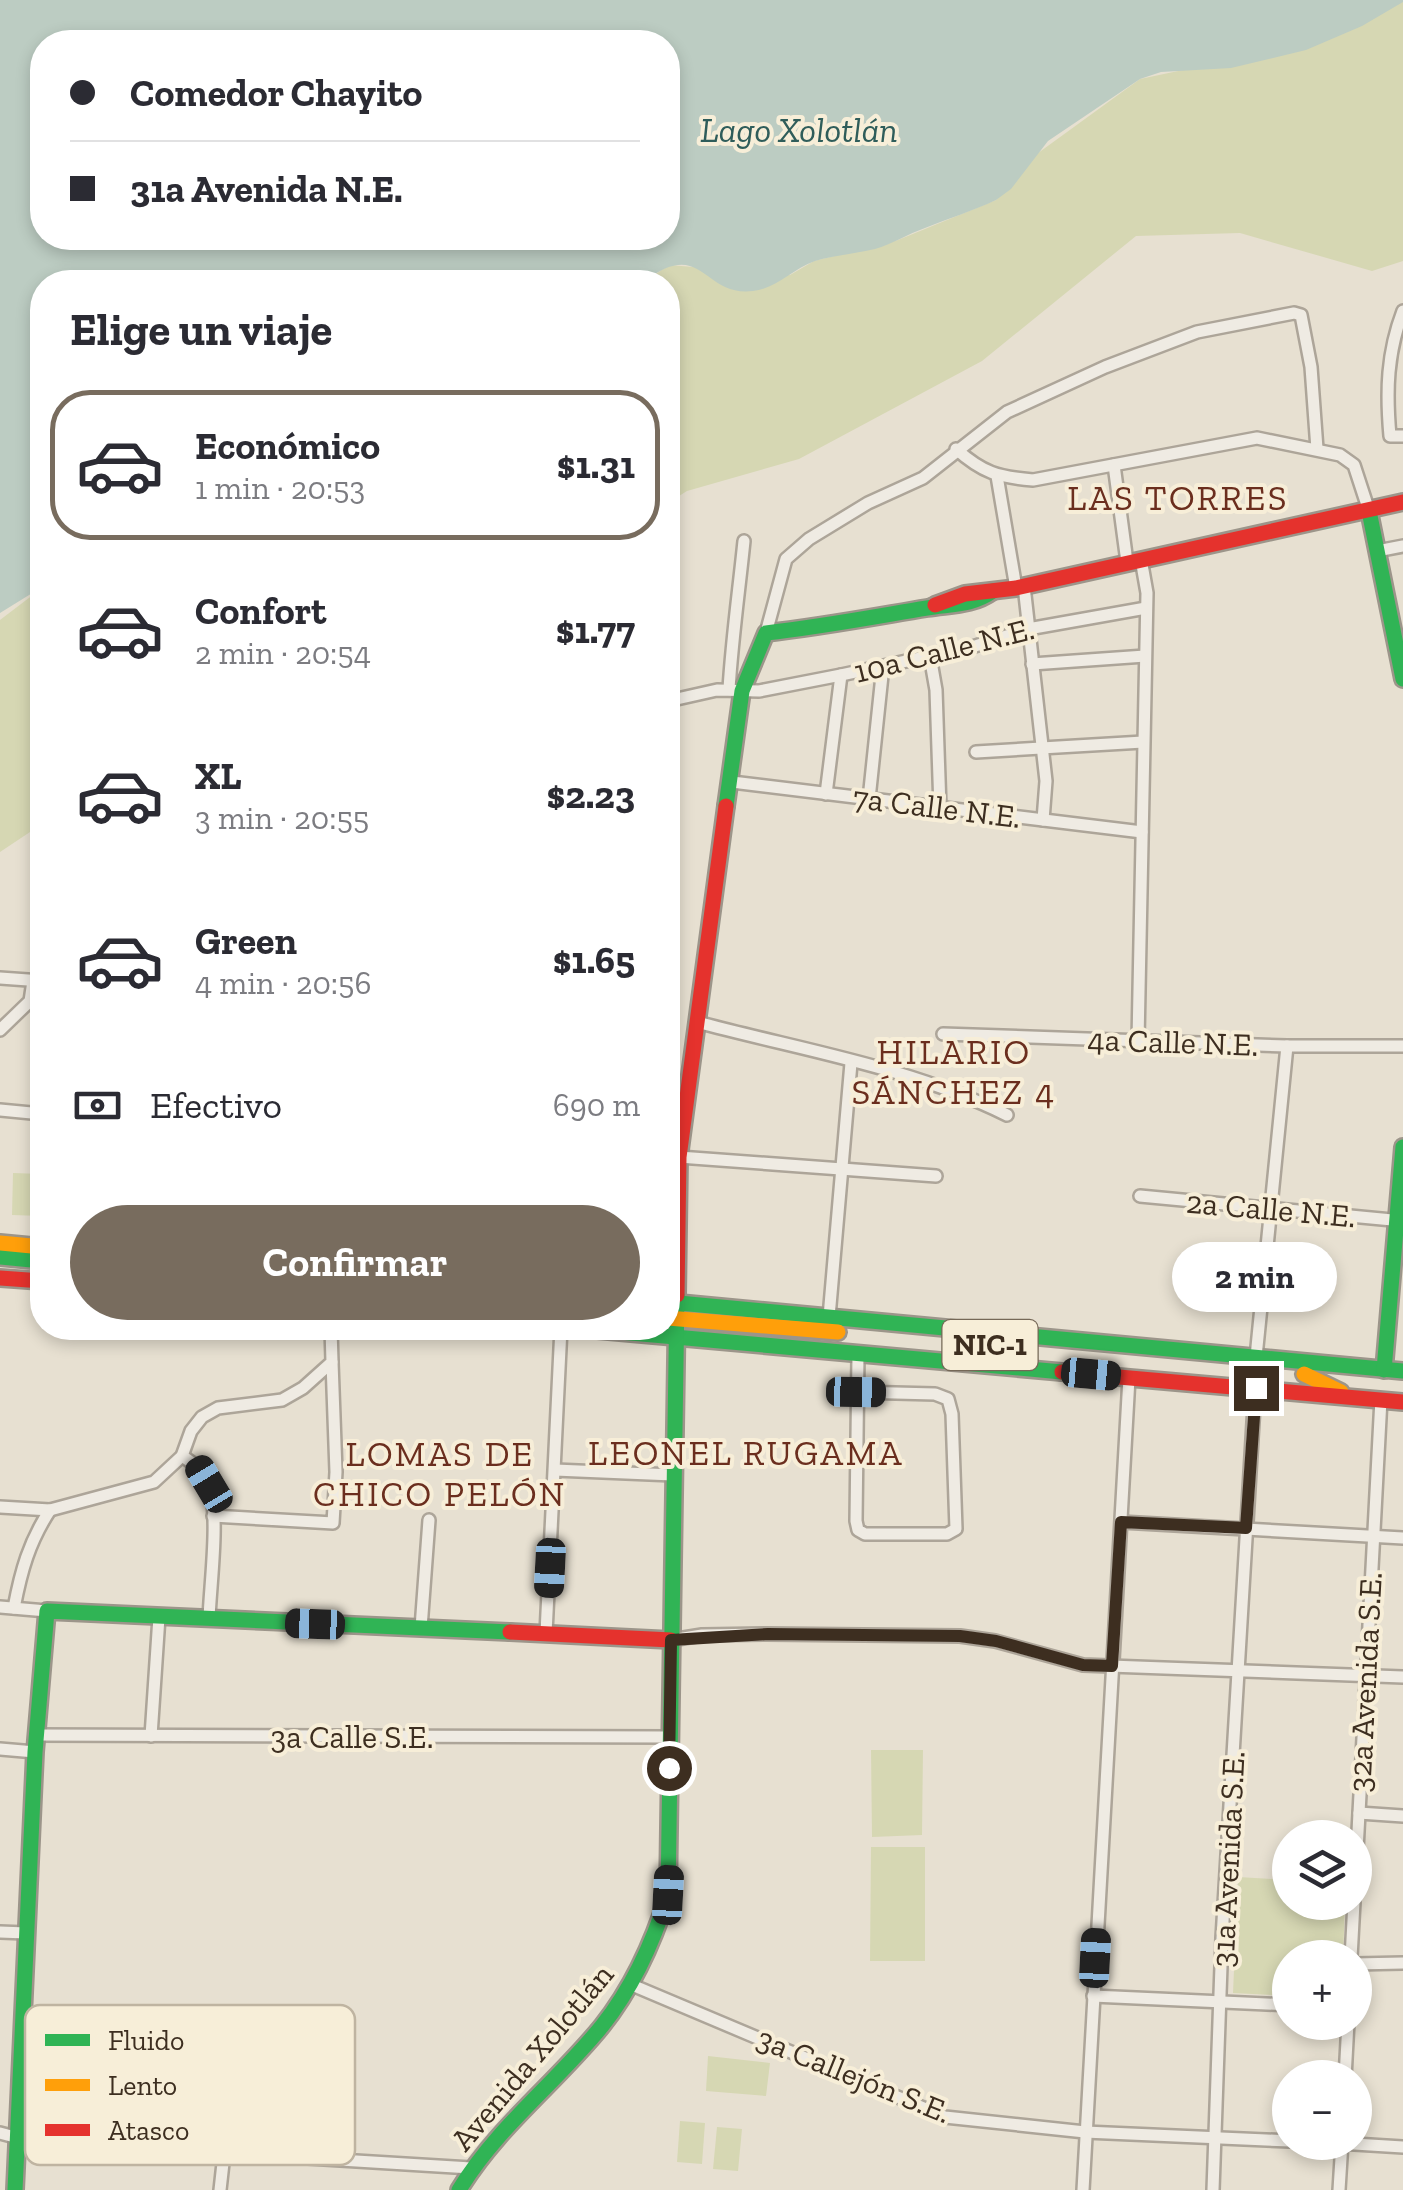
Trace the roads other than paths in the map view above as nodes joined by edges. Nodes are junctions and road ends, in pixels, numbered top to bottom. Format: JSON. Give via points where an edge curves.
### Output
{"nodes":[{"id":1,"x":1403,"y":310,"type":"edge"},
{"id":2,"x":1403,"y":436,"type":"edge"},
{"id":3,"x":1317,"y":449,"type":"junction"},
{"id":4,"x":956,"y":450,"type":"junction"},
{"id":5,"x":1114,"y":465,"type":"junction"},
{"id":6,"x":998,"y":476,"type":"junction"},
{"id":7,"x":1403,"y":502,"type":"edge"},
{"id":8,"x":1368,"y":510,"type":"junction"},
{"id":9,"x":744,"y":541,"type":"dead end"},
{"id":10,"x":1403,"y":546,"type":"edge"},
{"id":11,"x":1377,"y":550,"type":"junction"},
{"id":12,"x":1134,"y":561,"type":"junction"},
{"id":13,"x":1020,"y":587,"type":"junction"},
{"id":14,"x":1146,"y":608,"type":"junction"},
{"id":15,"x":1397,"y":615,"type":"edge"},
{"id":16,"x":1028,"y":629,"type":"junction"},
{"id":17,"x":766,"y":633,"type":"junction"},
{"id":18,"x":930,"y":656,"type":"junction"},
{"id":19,"x":1145,"y":656,"type":"junction"},
{"id":20,"x":1032,"y":664,"type":"junction"},
{"id":21,"x":883,"y":666,"type":"junction"},
{"id":22,"x":841,"y":675,"type":"junction"},
{"id":23,"x":1403,"y":679,"type":"edge"},
{"id":24,"x":735,"y":690,"type":"junction"},
{"id":25,"x":680,"y":698,"type":"edge"},
{"id":26,"x":1144,"y":742,"type":"junction"},
{"id":27,"x":1042,"y":747,"type":"junction"},
{"id":28,"x":976,"y":752,"type":"dead end"},
{"id":29,"x":732,"y":782,"type":"junction"},
{"id":30,"x":826,"y":794,"type":"junction"},
{"id":31,"x":869,"y":799,"type":"junction"},
{"id":32,"x":940,"y":808,"type":"junction"},
{"id":33,"x":1043,"y":820,"type":"junction"},
{"id":34,"x":1142,"y":832,"type":"junction"},
{"id":35,"x":0,"y":978,"type":"edge"},
{"id":36,"x":30,"y":980,"type":"edge"},
{"id":37,"x":30,"y":1001,"type":"edge"},
{"id":38,"x":696,"y":1022,"type":"junction"},
{"id":39,"x":0,"y":1030,"type":"edge"},
{"id":40,"x":942,"y":1034,"type":"dead end"},
{"id":41,"x":1138,"y":1040,"type":"junction"},
{"id":42,"x":1287,"y":1046,"type":"junction"},
{"id":43,"x":1403,"y":1046,"type":"edge"},
{"id":44,"x":851,"y":1063,"type":"junction"},
{"id":45,"x":0,"y":1110,"type":"edge"},
{"id":46,"x":30,"y":1113,"type":"edge"},
{"id":47,"x":1007,"y":1115,"type":"dead end"},
{"id":48,"x":1403,"y":1147,"type":"edge"},
{"id":49,"x":680,"y":1149,"type":"edge"},
{"id":50,"x":680,"y":1157,"type":"edge"},
{"id":51,"x":840,"y":1168,"type":"junction"},
{"id":52,"x":936,"y":1176,"type":"dead end"},
{"id":53,"x":1140,"y":1196,"type":"dead end"},
{"id":54,"x":1268,"y":1209,"type":"junction"},
{"id":55,"x":1400,"y":1221,"type":"edge"},
{"id":56,"x":0,"y":1243,"type":"edge"},
{"id":57,"x":30,"y":1246,"type":"edge"},
{"id":58,"x":0,"y":1257,"type":"edge"},
{"id":59,"x":30,"y":1260,"type":"edge"},
{"id":60,"x":0,"y":1278,"type":"edge"},
{"id":61,"x":30,"y":1280,"type":"edge"},
{"id":62,"x":680,"y":1310,"type":"edge"},
{"id":63,"x":680,"y":1311,"type":"edge"},
{"id":64,"x":829,"y":1318,"type":"junction"},
{"id":65,"x":680,"y":1337,"type":"edge"},
{"id":66,"x":331,"y":1340,"type":"edge"},
{"id":67,"x":560,"y":1340,"type":"edge"},
{"id":68,"x":676,"y":1340,"type":"edge"},
{"id":69,"x":858,"y":1354,"type":"junction"},
{"id":70,"x":1256,"y":1357,"type":"junction"},
{"id":71,"x":332,"y":1362,"type":"junction"},
{"id":72,"x":1384,"y":1370,"type":"junction"},
{"id":73,"x":1403,"y":1372,"type":"edge"},
{"id":74,"x":1304,"y":1374,"type":"junction"},
{"id":75,"x":1136,"y":1378,"type":"junction"},
{"id":76,"x":1403,"y":1384,"type":"edge"},
{"id":77,"x":1256,"y":1388,"type":"junction"},
{"id":78,"x":856,"y":1392,"type":"junction"},
{"id":79,"x":1352,"y":1397,"type":"junction"},
{"id":80,"x":1381,"y":1399,"type":"junction"},
{"id":81,"x":1403,"y":1402,"type":"edge"},
{"id":82,"x":182,"y":1456,"type":"junction"},
{"id":83,"x":555,"y":1470,"type":"junction"},
{"id":84,"x":673,"y":1475,"type":"junction"},
{"id":85,"x":0,"y":1507,"type":"edge"},
{"id":86,"x":50,"y":1510,"type":"junction"},
{"id":87,"x":213,"y":1516,"type":"junction"},
{"id":88,"x":430,"y":1520,"type":"dead end"},
{"id":89,"x":1121,"y":1522,"type":"junction"},
{"id":90,"x":1246,"y":1528,"type":"junction"},
{"id":91,"x":1372,"y":1536,"type":"junction"},
{"id":92,"x":1403,"y":1538,"type":"edge"},
{"id":93,"x":7,"y":1607,"type":"edge"},
{"id":94,"x":47,"y":1611,"type":"junction"},
{"id":95,"x":159,"y":1617,"type":"junction"},
{"id":96,"x":209,"y":1619,"type":"junction"},
{"id":97,"x":421,"y":1628,"type":"junction"},
{"id":98,"x":546,"y":1633,"type":"junction"},
{"id":99,"x":671,"y":1640,"type":"junction"},
{"id":100,"x":1112,"y":1666,"type":"junction"},
{"id":101,"x":1240,"y":1672,"type":"junction"},
{"id":102,"x":1366,"y":1676,"type":"junction"},
{"id":103,"x":1403,"y":1678,"type":"edge"},
{"id":104,"x":151,"y":1736,"type":"junction"},
{"id":105,"x":668,"y":1737,"type":"junction"},
{"id":106,"x":36,"y":1743,"type":"junction"},
{"id":107,"x":0,"y":1749,"type":"edge"},
{"id":108,"x":1359,"y":1813,"type":"junction"},
{"id":109,"x":1403,"y":1816,"type":"edge"},
{"id":110,"x":1359,"y":1820,"type":"edge"},
{"id":111,"x":0,"y":1932,"type":"edge"},
{"id":112,"x":26,"y":1933,"type":"junction"},
{"id":113,"x":1372,"y":1961,"type":"edge"},
{"id":114,"x":1403,"y":1963,"type":"edge"},
{"id":115,"x":632,"y":1985,"type":"junction"},
{"id":116,"x":1093,"y":1996,"type":"junction"},
{"id":117,"x":1220,"y":2002,"type":"junction"},
{"id":118,"x":1272,"y":2004,"type":"edge"},
{"id":119,"x":1085,"y":2132,"type":"junction"},
{"id":120,"x":8,"y":2135,"type":"edge"},
{"id":121,"x":1217,"y":2137,"type":"junction"},
{"id":122,"x":1272,"y":2140,"type":"edge"},
{"id":123,"x":1372,"y":2145,"type":"edge"},
{"id":124,"x":1403,"y":2147,"type":"edge"},
{"id":125,"x":1341,"y":2160,"type":"edge"},
{"id":126,"x":355,"y":2161,"type":"edge"},
{"id":127,"x":223,"y":2165,"type":"edge"},
{"id":128,"x":471,"y":2168,"type":"junction"},
{"id":129,"x":15,"y":2190,"type":"edge"},
{"id":130,"x":220,"y":2190,"type":"edge"},
{"id":131,"x":459,"y":2190,"type":"edge"},
{"id":132,"x":1083,"y":2190,"type":"edge"},
{"id":133,"x":1213,"y":2190,"type":"edge"},
{"id":134,"x":1340,"y":2190,"type":"edge"}],
"edges":[{"from":1,"to":2,"type":"street","via":[[1386,387],[1390,436]]},
{"from":3,"to":4,"type":"street","via":[[1311,368],[1301,315],[1294,314],[1197,332],[1105,368],[1007,412]]},
{"from":3,"to":5,"type":"street","via":[[1257,438]]},
{"from":3,"to":8,"type":"street","via":[[1354,465]]},
{"from":4,"to":6,"type":"street"},
{"from":4,"to":17,"type":"street","via":[[923,478],[868,503],[786,558]]},
{"from":5,"to":6,"type":"street","via":[[1033,480]]},
{"from":5,"to":12,"type":"street"},
{"from":6,"to":13,"type":"street"},
{"from":7,"to":8,"type":"main road"},
{"from":8,"to":11,"type":"main road"},
{"from":8,"to":12,"type":"main road"},
{"from":9,"to":24,"type":"street","via":[[732,630]]},
{"from":10,"to":11,"type":"street"},
{"from":11,"to":15,"type":"main road"},
{"from":12,"to":13,"type":"main road"},
{"from":12,"to":14,"type":"street"},
{"from":13,"to":16,"type":"street"},
{"from":13,"to":17,"type":"main road","via":[[980,600]]},
{"from":14,"to":16,"type":"street","name":"10a Calle N.E."},
{"from":14,"to":19,"type":"street"},
{"from":15,"to":23,"type":"main road"},
{"from":16,"to":18,"type":"street","name":"10a Calle N.E."},
{"from":16,"to":20,"type":"street"},
{"from":17,"to":24,"type":"main road","name":"Avenida Xolotlán"},
{"from":18,"to":21,"type":"street","name":"10a Calle N.E."},
{"from":18,"to":32,"type":"street"},
{"from":19,"to":20,"type":"street"},
{"from":19,"to":26,"type":"street"},
{"from":20,"to":27,"type":"street"},
{"from":21,"to":22,"type":"street","name":"10a Calle N.E."},
{"from":21,"to":31,"type":"street"},
{"from":22,"to":24,"type":"street","name":"10a Calle N.E."},
{"from":22,"to":30,"type":"street"},
{"from":24,"to":25,"type":"street","name":"10a Calle N.E."},
{"from":24,"to":29,"type":"main road","name":"Avenida Xolotlán"},
{"from":26,"to":27,"type":"street"},
{"from":26,"to":34,"type":"street"},
{"from":27,"to":28,"type":"street"},
{"from":27,"to":33,"type":"street"},
{"from":29,"to":30,"type":"street","name":"7a Calle N.E."},
{"from":29,"to":38,"type":"main road","name":"Avenida Xolotlán"},
{"from":30,"to":31,"type":"street","name":"7a Calle N.E."},
{"from":31,"to":32,"type":"street","name":"7a Calle N.E."},
{"from":32,"to":33,"type":"street","name":"7a Calle N.E."},
{"from":33,"to":34,"type":"street","name":"7a Calle N.E."},
{"from":34,"to":41,"type":"street"},
{"from":35,"to":36,"type":"street"},
{"from":37,"to":39,"type":"street"},
{"from":38,"to":44,"type":"street"},
{"from":38,"to":49,"type":"main road","name":"Avenida Xolotlán"},
{"from":40,"to":41,"type":"street","name":"4a Calle N.E."},
{"from":41,"to":42,"type":"street","name":"4a Calle N.E."},
{"from":42,"to":43,"type":"street","name":"4a Calle N.E."},
{"from":42,"to":54,"type":"street"},
{"from":44,"to":47,"type":"street","via":[[964,1094]]},
{"from":44,"to":51,"type":"street"},
{"from":45,"to":46,"type":"street"},
{"from":48,"to":55,"type":"main road"},
{"from":50,"to":51,"type":"street"},
{"from":51,"to":52,"type":"street"},
{"from":51,"to":64,"type":"street"},
{"from":53,"to":54,"type":"street","name":"2a Calle N.E."},
{"from":54,"to":55,"type":"street","name":"2a Calle N.E."},
{"from":54,"to":70,"type":"street"},
{"from":55,"to":72,"type":"main road"},
{"from":56,"to":57,"type":"main road"},
{"from":58,"to":59,"type":"main road"},
{"from":60,"to":61,"type":"main road"},
{"from":62,"to":64,"type":"main road","number":"NIC-1"},
{"from":63,"to":74,"type":"main road","number":"NIC-1"},
{"from":64,"to":70,"type":"main road","number":"NIC-1"},
{"from":65,"to":69,"type":"main road"},
{"from":66,"to":71,"type":"street"},
{"from":67,"to":83,"type":"street"},
{"from":68,"to":84,"type":"main road","name":"Avenida Xolotlán"},
{"from":69,"to":75,"type":"main road"},
{"from":69,"to":78,"type":"street"},
{"from":70,"to":72,"type":"main road","number":"NIC-1"},
{"from":71,"to":82,"type":"street","via":[[282,1400],[202,1416]]},
{"from":71,"to":87,"type":"street","via":[[333,1524]]},
{"from":72,"to":73,"type":"main road","number":"NIC-1"},
{"from":74,"to":76,"type":"main road","number":"NIC-1"},
{"from":74,"to":79,"type":"main road"},
{"from":75,"to":77,"type":"main road"},
{"from":75,"to":89,"type":"street"},
{"from":77,"to":79,"type":"main road"},
{"from":77,"to":90,"type":"street","name":"31a Avenida S.E."},
{"from":78,"to":78,"type":"street","via":[[858,1530],[947,1534],[956,1528],[948,1399]]},
{"from":79,"to":80,"type":"main road"},
{"from":80,"to":81,"type":"main road"},
{"from":80,"to":91,"type":"street","name":"32a Avenida S.E."},
{"from":82,"to":86,"type":"street","via":[[154,1482]]},
{"from":82,"to":87,"type":"street","via":[[209,1484]]},
{"from":83,"to":84,"type":"street"},
{"from":83,"to":98,"type":"street"},
{"from":84,"to":99,"type":"main road","name":"Avenida Xolotlán"},
{"from":85,"to":86,"type":"street"},
{"from":86,"to":93,"type":"street","via":[[34,1533]]},
{"from":87,"to":96,"type":"street"},
{"from":88,"to":97,"type":"street"},
{"from":89,"to":90,"type":"street"},
{"from":89,"to":100,"type":"street"},
{"from":90,"to":91,"type":"street"},
{"from":90,"to":101,"type":"street","name":"31a Avenida S.E."},
{"from":91,"to":92,"type":"street"},
{"from":91,"to":102,"type":"street","name":"32a Avenida S.E."},
{"from":93,"to":94,"type":"street"},
{"from":94,"to":95,"type":"main road"},
{"from":94,"to":106,"type":"main road"},
{"from":95,"to":96,"type":"main road"},
{"from":95,"to":104,"type":"street"},
{"from":96,"to":97,"type":"main road"},
{"from":97,"to":98,"type":"main road"},
{"from":98,"to":99,"type":"main road"},
{"from":99,"to":100,"type":"street","via":[[960,1636]]},
{"from":99,"to":105,"type":"main road","name":"Avenida Xolotlán"},
{"from":100,"to":101,"type":"street"},
{"from":100,"to":116,"type":"street"},
{"from":101,"to":102,"type":"street"},
{"from":101,"to":117,"type":"street","name":"31a Avenida S.E."},
{"from":102,"to":103,"type":"street"},
{"from":102,"to":108,"type":"street","name":"32a Avenida S.E."},
{"from":104,"to":105,"type":"street","name":"3a Calle S.E."},
{"from":104,"to":106,"type":"street","name":"3a Calle S.E."},
{"from":105,"to":115,"type":"main road","name":"Avenida Xolotlán","via":[[668,1895]]},
{"from":106,"to":107,"type":"street","name":"3a Calle S.E."},
{"from":106,"to":112,"type":"main road"},
{"from":108,"to":109,"type":"street"},
{"from":108,"to":110,"type":"street","name":"32a Avenida S.E."},
{"from":111,"to":112,"type":"street"},
{"from":112,"to":120,"type":"main road"},
{"from":113,"to":114,"type":"street"},
{"from":115,"to":119,"type":"street","name":"3a Callejón S.E.","via":[[945,2117]]},
{"from":115,"to":128,"type":"main road","name":"Avenida Xolotlán"},
{"from":116,"to":117,"type":"street"},
{"from":116,"to":119,"type":"street"},
{"from":117,"to":118,"type":"street"},
{"from":117,"to":121,"type":"street","name":"31a Avenida S.E."},
{"from":119,"to":121,"type":"street"},
{"from":119,"to":132,"type":"street"},
{"from":120,"to":129,"type":"main road"},
{"from":121,"to":122,"type":"street"},
{"from":121,"to":133,"type":"street","name":"31a Avenida S.E."},
{"from":123,"to":124,"type":"street"},
{"from":125,"to":134,"type":"street"},
{"from":126,"to":128,"type":"street"},
{"from":127,"to":130,"type":"street"},
{"from":128,"to":131,"type":"main road","name":"Avenida Xolotlán"}]}
